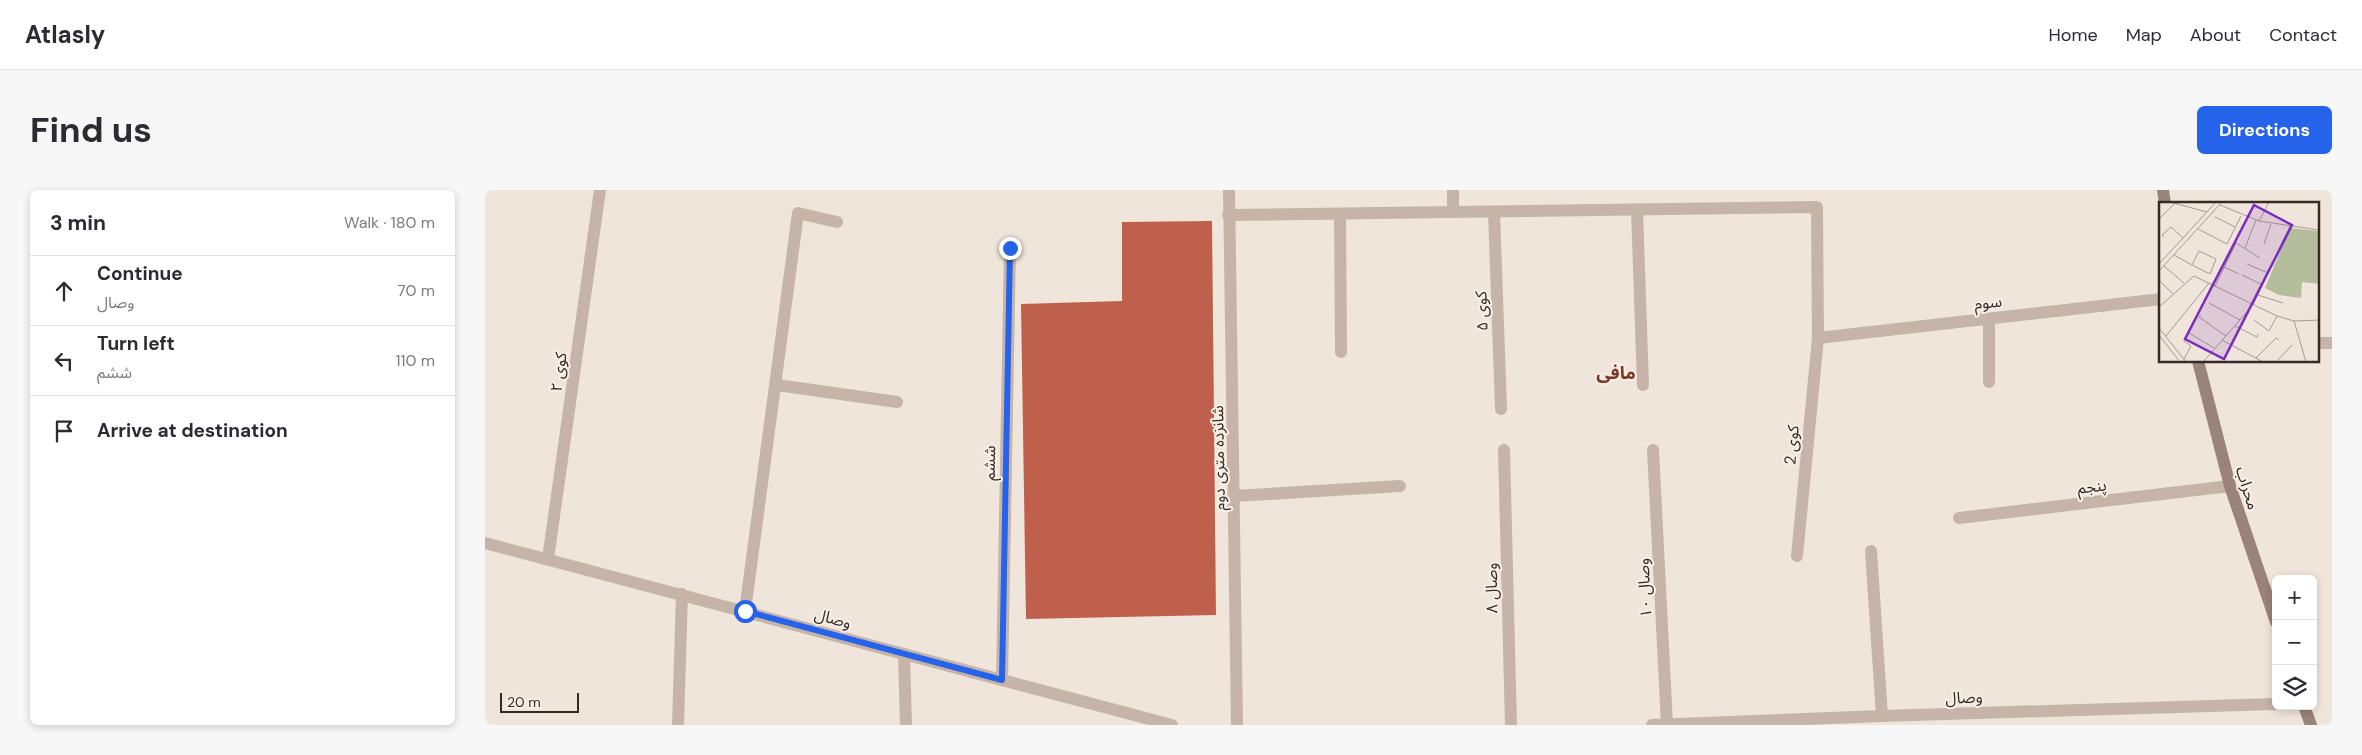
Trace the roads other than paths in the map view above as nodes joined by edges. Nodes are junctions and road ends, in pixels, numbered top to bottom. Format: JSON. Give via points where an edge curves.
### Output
{"nodes":[{"id":1,"x":600,"y":190,"type":"edge"},
{"id":2,"x":1229,"y":190,"type":"edge"},
{"id":3,"x":1453,"y":190,"type":"edge"},
{"id":4,"x":1637,"y":210,"type":"junction"},
{"id":5,"x":1453,"y":212,"type":"junction"},
{"id":6,"x":1494,"y":212,"type":"junction"},
{"id":7,"x":1340,"y":214,"type":"junction"},
{"id":8,"x":1229,"y":215,"type":"junction"},
{"id":9,"x":837,"y":222,"type":"dead end"},
{"id":10,"x":1010,"y":248,"type":"dead end"},
{"id":11,"x":2159,"y":300,"type":"edge"},
{"id":12,"x":1989,"y":318,"type":"junction"},
{"id":13,"x":1818,"y":338,"type":"junction"},
{"id":14,"x":2319,"y":343,"type":"edge"},
{"id":15,"x":2332,"y":343,"type":"edge"},
{"id":16,"x":1341,"y":352,"type":"dead end"},
{"id":17,"x":2198,"y":362,"type":"edge"},
{"id":18,"x":1989,"y":382,"type":"dead end"},
{"id":19,"x":777,"y":385,"type":"junction"},
{"id":20,"x":1643,"y":385,"type":"dead end"},
{"id":21,"x":897,"y":402,"type":"dead end"},
{"id":22,"x":1501,"y":409,"type":"dead end"},
{"id":23,"x":1504,"y":450,"type":"dead end"},
{"id":24,"x":1653,"y":450,"type":"dead end"},
{"id":25,"x":1400,"y":486,"type":"dead end"},
{"id":26,"x":2229,"y":486,"type":"junction"},
{"id":27,"x":1235,"y":496,"type":"junction"},
{"id":28,"x":1959,"y":518,"type":"dead end"},
{"id":29,"x":485,"y":543,"type":"edge"},
{"id":30,"x":1871,"y":551,"type":"dead end"},
{"id":31,"x":1797,"y":556,"type":"dead end"},
{"id":32,"x":548,"y":558,"type":"junction"},
{"id":33,"x":682,"y":594,"type":"junction"},
{"id":34,"x":745,"y":611,"type":"junction"},
{"id":35,"x":2275,"y":620,"type":"edge"},
{"id":36,"x":904,"y":654,"type":"junction"},
{"id":37,"x":1002,"y":680,"type":"junction"},
{"id":38,"x":2272,"y":704,"type":"edge"},
{"id":39,"x":2305,"y":710,"type":"edge"},
{"id":40,"x":1882,"y":716,"type":"junction"},
{"id":41,"x":1667,"y":724,"type":"edge"},
{"id":42,"x":678,"y":725,"type":"edge"},
{"id":43,"x":906,"y":725,"type":"edge"},
{"id":44,"x":1172,"y":725,"type":"edge"},
{"id":45,"x":1237,"y":725,"type":"edge"},
{"id":46,"x":1511,"y":725,"type":"edge"},
{"id":47,"x":1652,"y":725,"type":"edge"},
{"id":48,"x":2311,"y":725,"type":"edge"}],
"edges":[{"from":1,"to":32,"type":"street","name":"کوی ۲"},
{"from":2,"to":8,"type":"street","name":"شانزده متری دوم"},
{"from":3,"to":5,"type":"street"},
{"from":4,"to":6,"type":"street"},
{"from":4,"to":13,"type":"street","name":"کوی 2","via":[[1817,207]]},
{"from":4,"to":20,"type":"street"},
{"from":5,"to":6,"type":"street"},
{"from":5,"to":7,"type":"street"},
{"from":6,"to":22,"type":"street","name":"کوی ۵"},
{"from":7,"to":8,"type":"street"},
{"from":7,"to":16,"type":"street"},
{"from":8,"to":27,"type":"street","name":"شانزده متری دوم"},
{"from":9,"to":19,"type":"street","via":[[798,213]]},
{"from":10,"to":37,"type":"street","name":"ششم"},
{"from":11,"to":12,"type":"street","name":"سوم"},
{"from":12,"to":13,"type":"street","name":"سوم"},
{"from":12,"to":18,"type":"street"},
{"from":13,"to":31,"type":"street","name":"کوی 2"},
{"from":14,"to":15,"type":"street"},
{"from":17,"to":26,"type":"street","name":"محراب"},
{"from":19,"to":21,"type":"street"},
{"from":19,"to":34,"type":"street"},
{"from":23,"to":46,"type":"street","name":"وصال ۸"},
{"from":24,"to":41,"type":"street","name":"وصال ۱۰"},
{"from":25,"to":27,"type":"street"},
{"from":26,"to":28,"type":"street","name":"پنجم"},
{"from":26,"to":35,"type":"street","name":"محراب"},
{"from":27,"to":45,"type":"street","name":"شانزده متری دوم"},
{"from":29,"to":32,"type":"street","name":"وصال"},
{"from":30,"to":40,"type":"street"},
{"from":32,"to":33,"type":"street","name":"وصال"},
{"from":33,"to":34,"type":"street","name":"وصال"},
{"from":33,"to":42,"type":"street"},
{"from":34,"to":36,"type":"street","name":"وصال"},
{"from":36,"to":37,"type":"street","name":"وصال"},
{"from":36,"to":43,"type":"street"},
{"from":37,"to":44,"type":"street","name":"وصال"},
{"from":38,"to":40,"type":"street","name":"وصال"},
{"from":39,"to":48,"type":"street"},
{"from":40,"to":41,"type":"street","name":"وصال"},
{"from":41,"to":47,"type":"street","name":"وصال"}]}
